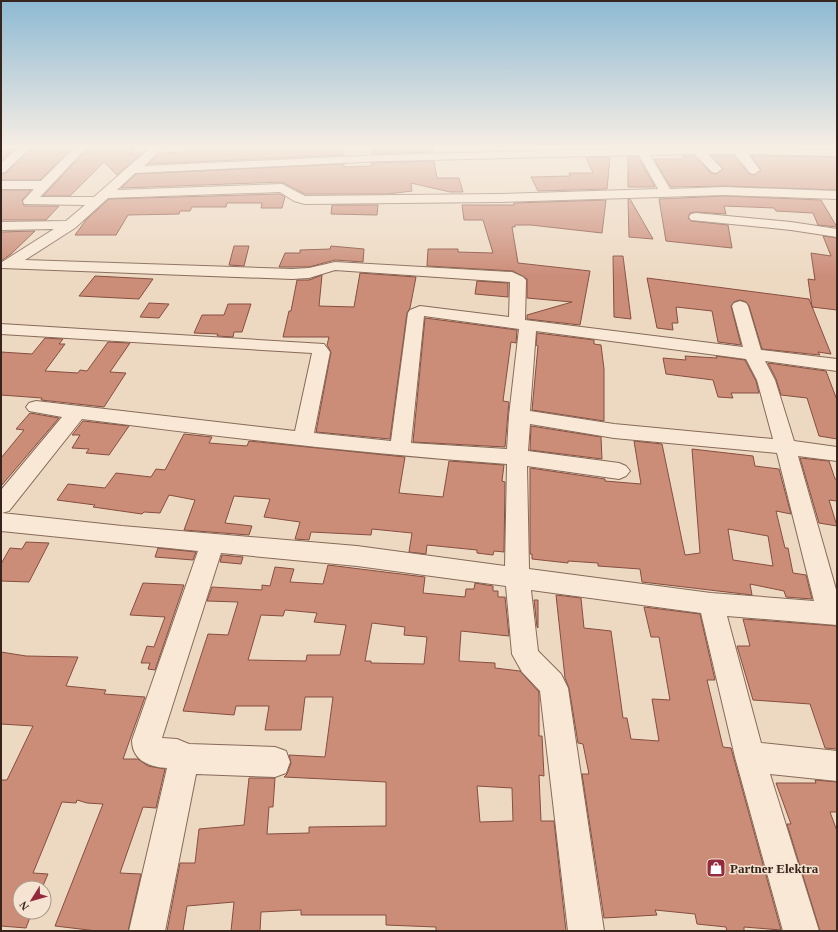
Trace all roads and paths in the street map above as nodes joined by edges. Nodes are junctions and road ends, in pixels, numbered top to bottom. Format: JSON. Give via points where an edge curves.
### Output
{"nodes":[{"id":1,"x":40,"y":189,"type":"edge"},
{"id":2,"x":110,"y":189,"type":"edge"},
{"id":3,"x":255,"y":189,"type":"edge"},
{"id":4,"x":285,"y":189,"type":"edge"},
{"id":5,"x":666,"y":192,"type":"joint"},
{"id":6,"x":832,"y":195,"type":"edge"},
{"id":7,"x":101,"y":198,"type":"junction"},
{"id":8,"x":837,"y":210,"type":"edge"},
{"id":9,"x":696,"y":217,"type":"dead end"},
{"id":10,"x":70,"y":225,"type":"junction"},
{"id":11,"x":1,"y":226,"type":"edge"},
{"id":12,"x":837,"y":233,"type":"edge"},
{"id":13,"x":5,"y":266,"type":"edge"},
{"id":14,"x":740,"y":306,"type":"dead end"},
{"id":15,"x":523,"y":324,"type":"junction"},
{"id":16,"x":1,"y":329,"type":"edge"},
{"id":17,"x":753,"y":354,"type":"junction"},
{"id":18,"x":837,"y":365,"type":"edge"},
{"id":19,"x":36,"y":407,"type":"dead end"},
{"id":20,"x":77,"y":412,"type":"junction"},
{"id":21,"x":519,"y":416,"type":"junction"},
{"id":22,"x":302,"y":439,"type":"junction"},
{"id":23,"x":786,"y":447,"type":"junction"},
{"id":24,"x":400,"y":449,"type":"junction"},
{"id":25,"x":837,"y":454,"type":"edge"},
{"id":26,"x":517,"y":457,"type":"junction"},
{"id":27,"x":619,"y":471,"type":"dead end"},
{"id":28,"x":1,"y":505,"type":"edge"},
{"id":29,"x":1,"y":522,"type":"edge"},
{"id":30,"x":213,"y":542,"type":"junction"},
{"id":31,"x":517,"y":578,"type":"junction"},
{"id":32,"x":711,"y":604,"type":"junction"},
{"id":33,"x":833,"y":613,"type":"edge"},
{"id":34,"x":750,"y":757,"type":"junction"},
{"id":35,"x":184,"y":759,"type":"junction"},
{"id":36,"x":275,"y":762,"type":"dead end"},
{"id":37,"x":837,"y":766,"type":"edge"},
{"id":38,"x":146,"y":931,"type":"edge"},
{"id":39,"x":586,"y":931,"type":"edge"},
{"id":40,"x":801,"y":931,"type":"edge"}],
"edges":[{"from":1,"to":7,"type":"street","via":[[28,201]]},
{"from":2,"to":7,"type":"street"},
{"from":3,"to":7,"type":"street"},
{"from":4,"to":5,"type":"street","via":[[298,199],[305,200],[499,198]]},
{"from":5,"to":6,"type":"street","via":[[724,191]]},
{"from":6,"to":8,"type":"street"},
{"from":7,"to":10,"type":"street"},
{"from":9,"to":12,"type":"street"},
{"from":10,"to":11,"type":"street"},
{"from":10,"to":13,"type":"street"},
{"from":13,"to":15,"type":"street","via":[[301,274],[335,266],[515,278],[518,280]]},
{"from":14,"to":17,"type":"street"},
{"from":15,"to":17,"type":"street"},
{"from":15,"to":21,"type":"street"},
{"from":15,"to":24,"type":"street","via":[[423,311],[416,313]]},
{"from":16,"to":22,"type":"street","via":[[318,348],[321,352],[307,427]]},
{"from":17,"to":18,"type":"street"},
{"from":17,"to":23,"type":"street","via":[[766,380]]},
{"from":19,"to":20,"type":"street"},
{"from":20,"to":22,"type":"street"},
{"from":20,"to":28,"type":"street"},
{"from":21,"to":23,"type":"street","via":[[614,431]]},
{"from":21,"to":26,"type":"street"},
{"from":22,"to":24,"type":"street"},
{"from":23,"to":25,"type":"street"},
{"from":23,"to":33,"type":"street"},
{"from":24,"to":26,"type":"street"},
{"from":26,"to":27,"type":"street"},
{"from":26,"to":31,"type":"street"},
{"from":29,"to":30,"type":"street"},
{"from":30,"to":31,"type":"street","via":[[357,556]]},
{"from":30,"to":35,"type":"street","via":[[147,740],[152,752],[177,754]]},
{"from":31,"to":32,"type":"street"},
{"from":31,"to":39,"type":"street","via":[[525,654],[528,661],[551,681],[554,688]]},
{"from":32,"to":33,"type":"street"},
{"from":32,"to":34,"type":"street"},
{"from":34,"to":37,"type":"street"},
{"from":34,"to":40,"type":"street"},
{"from":35,"to":36,"type":"street"},
{"from":35,"to":38,"type":"street"}]}
